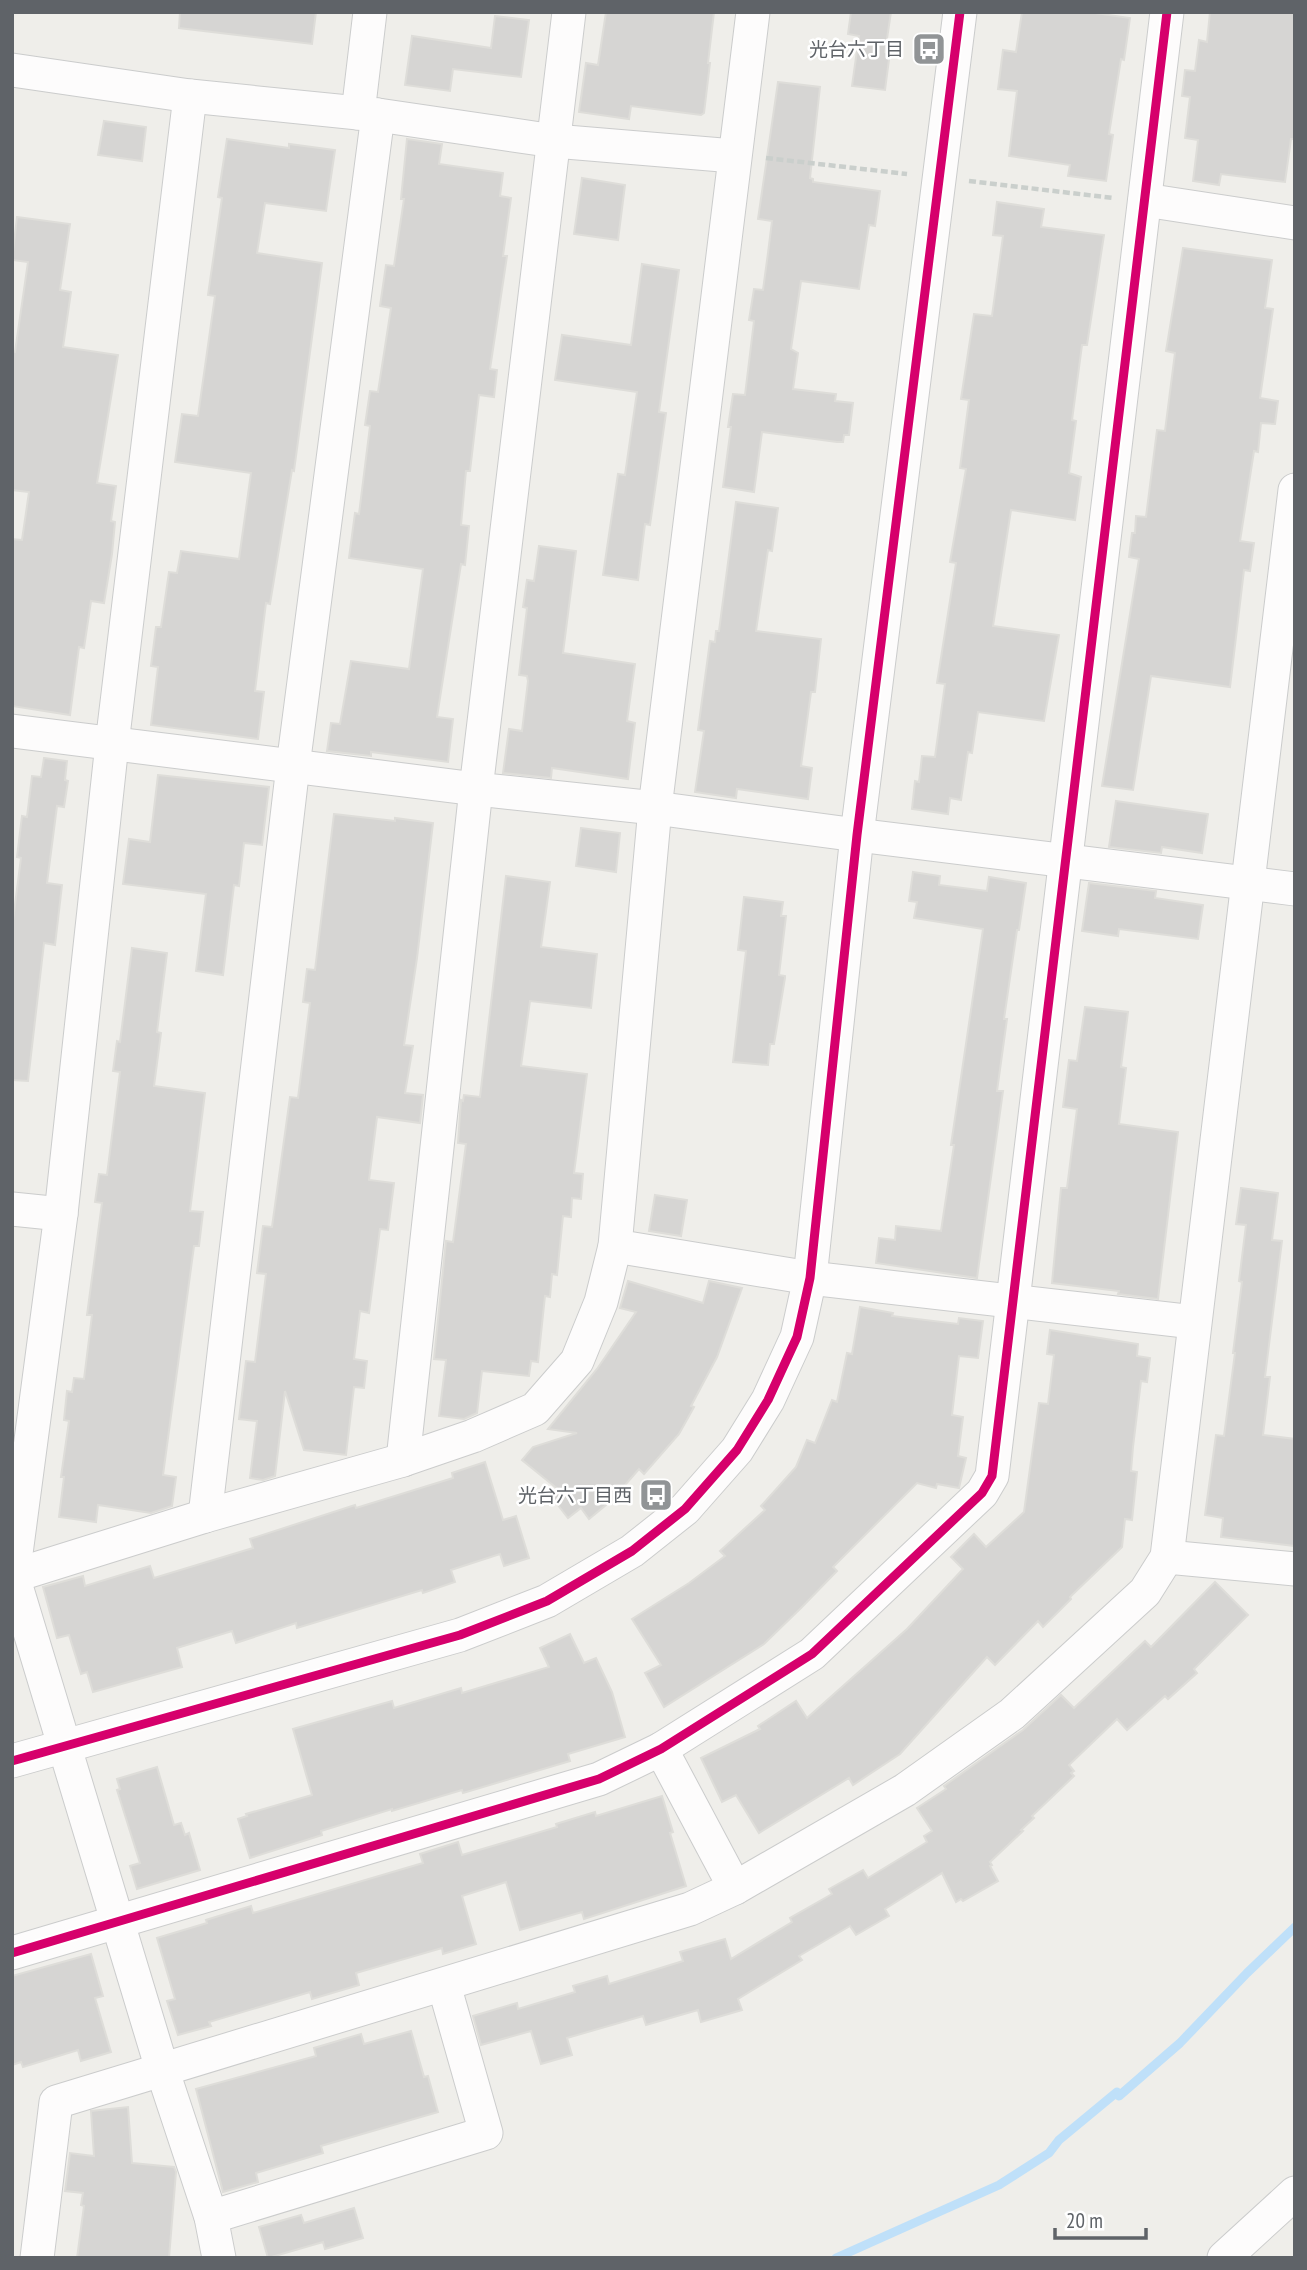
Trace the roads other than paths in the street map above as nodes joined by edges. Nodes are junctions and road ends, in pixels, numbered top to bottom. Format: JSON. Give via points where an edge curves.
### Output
{"nodes":[{"id":1,"x":370,"y":12,"type":"edge"},
{"id":2,"x":569,"y":12,"type":"edge"},
{"id":3,"x":753,"y":12,"type":"edge"},
{"id":4,"x":960,"y":12,"type":"edge"},
{"id":5,"x":1167,"y":12,"type":"edge"},
{"id":6,"x":12,"y":70,"type":"edge"},
{"id":7,"x":190,"y":96,"type":"junction"},
{"id":8,"x":368,"y":114,"type":"junction"},
{"id":9,"x":554,"y":141,"type":"junction"},
{"id":10,"x":734,"y":156,"type":"junction"},
{"id":11,"x":1145,"y":200,"type":"junction"},
{"id":12,"x":1295,"y":223,"type":"edge"},
{"id":13,"x":1295,"y":490,"type":"edge"},
{"id":14,"x":12,"y":731,"type":"edge"},
{"id":15,"x":112,"y":744,"type":"junction"},
{"id":16,"x":293,"y":766,"type":"junction"},
{"id":17,"x":477,"y":789,"type":"junction"},
{"id":18,"x":655,"y":808,"type":"junction"},
{"id":19,"x":857,"y":835,"type":"junction"},
{"id":20,"x":1065,"y":861,"type":"junction"},
{"id":21,"x":1247,"y":883,"type":"junction"},
{"id":22,"x":1295,"y":888,"type":"edge"},
{"id":23,"x":12,"y":1209,"type":"edge"},
{"id":24,"x":61,"y":1214,"type":"junction"},
{"id":25,"x":615,"y":1246,"type":"junction"},
{"id":26,"x":810,"y":1278,"type":"junction"},
{"id":27,"x":1013,"y":1301,"type":"junction"},
{"id":28,"x":1194,"y":1322,"type":"junction"},
{"id":29,"x":403,"y":1460,"type":"junction"},
{"id":30,"x":205,"y":1516,"type":"junction"},
{"id":31,"x":1167,"y":1557,"type":"junction"},
{"id":32,"x":1295,"y":1569,"type":"edge"},
{"id":33,"x":13,"y":1576,"type":"edge"},
{"id":34,"x":66,"y":1745,"type":"junction"},
{"id":35,"x":661,"y":1749,"type":"junction"},
{"id":36,"x":12,"y":1761,"type":"edge"},
{"id":37,"x":735,"y":1888,"type":"junction"},
{"id":38,"x":119,"y":1922,"type":"junction"},
{"id":39,"x":12,"y":1953,"type":"edge"},
{"id":40,"x":444,"y":1985,"type":"junction"},
{"id":41,"x":162,"y":2069,"type":"junction"},
{"id":42,"x":1295,"y":2193,"type":"edge"},
{"id":43,"x":211,"y":2217,"type":"junction"},
{"id":44,"x":37,"y":2258,"type":"edge"},
{"id":45,"x":219,"y":2258,"type":"edge"},
{"id":46,"x":1224,"y":2258,"type":"edge"}],
"edges":[{"from":1,"to":8,"type":"street"},
{"from":2,"to":9,"type":"street"},
{"from":3,"to":10,"type":"street"},
{"from":4,"to":19,"type":"street"},
{"from":5,"to":11,"type":"street"},
{"from":6,"to":7,"type":"street"},
{"from":7,"to":8,"type":"street"},
{"from":7,"to":15,"type":"street"},
{"from":8,"to":9,"type":"street"},
{"from":8,"to":16,"type":"street"},
{"from":9,"to":10,"type":"street"},
{"from":9,"to":17,"type":"street"},
{"from":10,"to":18,"type":"street"},
{"from":11,"to":12,"type":"street"},
{"from":11,"to":20,"type":"street"},
{"from":13,"to":21,"type":"street"},
{"from":14,"to":15,"type":"street"},
{"from":15,"to":16,"type":"street"},
{"from":15,"to":24,"type":"street"},
{"from":16,"to":17,"type":"street"},
{"from":16,"to":30,"type":"street"},
{"from":17,"to":18,"type":"street"},
{"from":17,"to":29,"type":"street"},
{"from":18,"to":19,"type":"street"},
{"from":18,"to":25,"type":"street"},
{"from":19,"to":20,"type":"street"},
{"from":19,"to":26,"type":"street"},
{"from":20,"to":21,"type":"street"},
{"from":20,"to":27,"type":"street"},
{"from":21,"to":22,"type":"street"},
{"from":21,"to":28,"type":"street"},
{"from":23,"to":24,"type":"street"},
{"from":24,"to":33,"type":"street"},
{"from":25,"to":26,"type":"street"},
{"from":25,"to":29,"type":"street","via":[[601,1302],[577,1361],[535,1409]]},
{"from":26,"to":27,"type":"street"},
{"from":26,"to":34,"type":"street","via":[[797,1337],[768,1400],[737,1450],[685,1508],[632,1551],[547,1601],[460,1635]]},
{"from":27,"to":28,"type":"street"},
{"from":27,"to":35,"type":"street","via":[[992,1476],[982,1493],[812,1654]]},
{"from":28,"to":31,"type":"street"},
{"from":29,"to":30,"type":"street"},
{"from":30,"to":33,"type":"street"},
{"from":31,"to":32,"type":"street"},
{"from":31,"to":37,"type":"street","via":[[1145,1592],[1012,1714],[905,1790]]},
{"from":33,"to":34,"type":"street"},
{"from":34,"to":36,"type":"street"},
{"from":34,"to":38,"type":"street"},
{"from":35,"to":37,"type":"street"},
{"from":35,"to":38,"type":"street","via":[[599,1779]]},
{"from":37,"to":40,"type":"street","via":[[690,1909]]},
{"from":38,"to":39,"type":"street"},
{"from":38,"to":41,"type":"street"},
{"from":40,"to":41,"type":"street"},
{"from":40,"to":43,"type":"street","via":[[486,2133]]},
{"from":41,"to":43,"type":"street"},
{"from":41,"to":44,"type":"street","via":[[56,2102]]},
{"from":42,"to":46,"type":"street"},
{"from":43,"to":45,"type":"street"}]}
